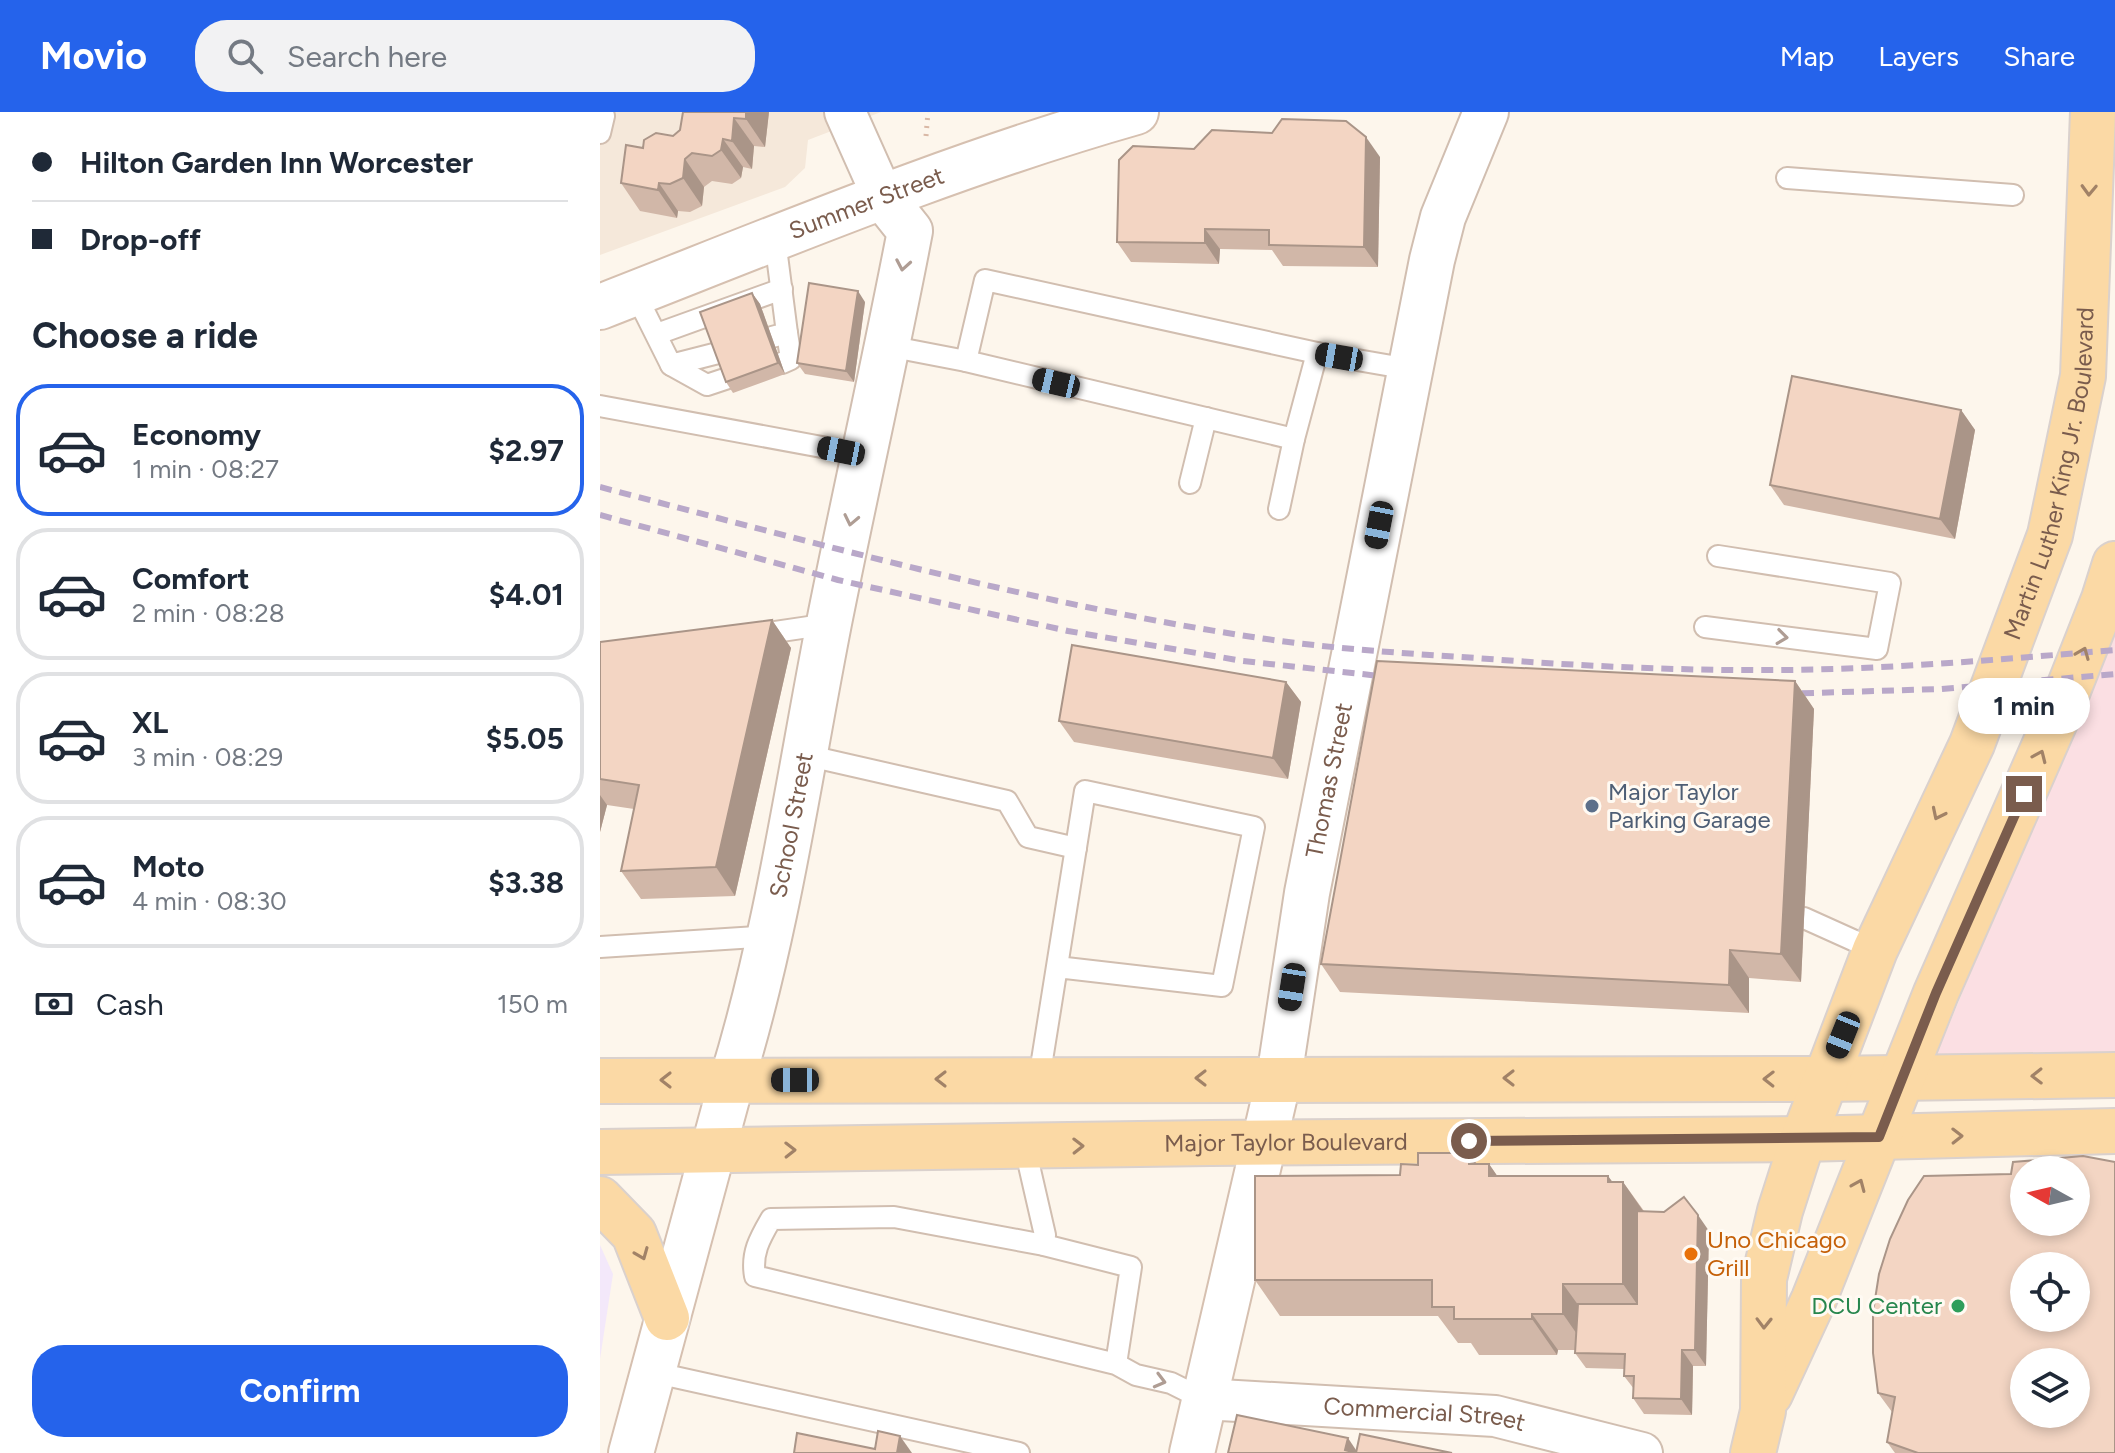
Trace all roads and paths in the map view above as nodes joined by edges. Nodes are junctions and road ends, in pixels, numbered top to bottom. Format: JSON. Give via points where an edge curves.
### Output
{"nodes":[{"id":1,"x":845,"y":112,"type":"edge"},
{"id":2,"x":928,"y":112,"type":"edge"},
{"id":3,"x":1136,"y":112,"type":"edge"},
{"id":4,"x":1486,"y":112,"type":"edge"},
{"id":5,"x":2093,"y":112,"type":"edge"},
{"id":6,"x":600,"y":115,"type":"edge"},
{"id":7,"x":600,"y":133,"type":"edge"},
{"id":8,"x":926,"y":136,"type":"dead end"},
{"id":9,"x":1787,"y":178,"type":"dead end"},
{"id":10,"x":2013,"y":195,"type":"dead end"},
{"id":11,"x":883,"y":197,"type":"junction"},
{"id":12,"x":775,"y":240,"type":"junction"},
{"id":13,"x":782,"y":289,"type":"junction"},
{"id":14,"x":618,"y":300,"type":"edge"},
{"id":15,"x":657,"y":334,"type":"junction"},
{"id":16,"x":888,"y":346,"type":"junction"},
{"id":17,"x":718,"y":353,"type":"edge"},
{"id":18,"x":1317,"y":353,"type":"junction"},
{"id":19,"x":966,"y":361,"type":"junction"},
{"id":20,"x":782,"y":363,"type":"dead end"},
{"id":21,"x":671,"y":365,"type":"junction"},
{"id":22,"x":1409,"y":369,"type":"junction"},
{"id":23,"x":728,"y":378,"type":"edge"},
{"id":24,"x":600,"y":406,"type":"edge"},
{"id":25,"x":1206,"y":418,"type":"junction"},
{"id":26,"x":1294,"y":439,"type":"junction"},
{"id":27,"x":865,"y":455,"type":"junction"},
{"id":28,"x":1190,"y":483,"type":"dead end"},
{"id":29,"x":1279,"y":509,"type":"dead end"},
{"id":30,"x":1718,"y":556,"type":"dead end"},
{"id":31,"x":2115,"y":564,"type":"edge"},
{"id":32,"x":829,"y":624,"type":"junction"},
{"id":33,"x":1705,"y":627,"type":"dead end"},
{"id":34,"x":739,"y":637,"type":"edge"},
{"id":35,"x":805,"y":755,"type":"junction"},
{"id":36,"x":1076,"y":848,"type":"junction"},
{"id":37,"x":1804,"y":918,"type":"dead end"},
{"id":38,"x":771,"y":936,"type":"junction"},
{"id":39,"x":600,"y":947,"type":"edge"},
{"id":40,"x":1875,"y":950,"type":"junction"},
{"id":41,"x":1057,"y":967,"type":"junction"},
{"id":42,"x":2115,"y":1075,"type":"edge"},
{"id":43,"x":1903,"y":1077,"type":"junction"},
{"id":44,"x":1279,"y":1078,"type":"junction"},
{"id":45,"x":1039,"y":1079,"type":"junction"},
{"id":46,"x":1825,"y":1079,"type":"junction"},
{"id":47,"x":732,"y":1080,"type":"junction"},
{"id":48,"x":600,"y":1081,"type":"edge"},
{"id":49,"x":2115,"y":1131,"type":"edge"},
{"id":50,"x":1879,"y":1137,"type":"junction"},
{"id":51,"x":1803,"y":1139,"type":"junction"},
{"id":52,"x":1265,"y":1143,"type":"junction"},
{"id":53,"x":1025,"y":1148,"type":"junction"},
{"id":54,"x":600,"y":1152,"type":"edge"},
{"id":55,"x":712,"y":1152,"type":"junction"},
{"id":56,"x":600,"y":1199,"type":"edge"},
{"id":57,"x":1044,"y":1245,"type":"junction"},
{"id":58,"x":667,"y":1318,"type":"junction"},
{"id":59,"x":1116,"y":1364,"type":"junction"},
{"id":60,"x":652,"y":1372,"type":"junction"},
{"id":61,"x":1203,"y":1399,"type":"junction"},
{"id":62,"x":1763,"y":1411,"type":"junction"},
{"id":63,"x":631,"y":1453,"type":"edge"},
{"id":64,"x":1019,"y":1453,"type":"edge"},
{"id":65,"x":1192,"y":1453,"type":"edge"},
{"id":66,"x":1642,"y":1453,"type":"edge"},
{"id":67,"x":1753,"y":1453,"type":"edge"}],
"edges":[{"from":1,"to":11,"type":"street"},
{"from":2,"to":8,"type":"path"},
{"from":3,"to":11,"type":"street","name":"Summer Street"},
{"from":4,"to":22,"type":"street","name":"Thomas Street","via":[[1443,217]]},
{"from":5,"to":40,"type":"main road","name":"Martin Luther King Jr. Boulevard","one_way":true,"via":[[2083,376],[2050,535],[1972,744]]},
{"from":6,"to":7,"type":"lane"},
{"from":9,"to":10,"type":"lane"},
{"from":11,"to":12,"type":"street","name":"Summer Street"},
{"from":11,"to":16,"type":"street","name":"School Street","one_way":true,"via":[[910,231]]},
{"from":12,"to":13,"type":"lane"},
{"from":12,"to":14,"type":"street","name":"Summer Street"},
{"from":13,"to":15,"type":"lane"},
{"from":13,"to":20,"type":"lane","via":[[779,335],[791,359]]},
{"from":14,"to":15,"type":"lane"},
{"from":15,"to":21,"type":"lane"},
{"from":16,"to":19,"type":"lane"},
{"from":16,"to":27,"type":"street","name":"School Street"},
{"from":17,"to":21,"type":"lane"},
{"from":18,"to":19,"type":"lane","via":[[985,280]]},
{"from":18,"to":22,"type":"lane"},
{"from":18,"to":26,"type":"lane"},
{"from":19,"to":25,"type":"lane"},
{"from":21,"to":23,"type":"lane","via":[[707,385]]},
{"from":22,"to":44,"type":"street","name":"Thomas Street"},
{"from":24,"to":27,"type":"lane"},
{"from":25,"to":26,"type":"lane"},
{"from":25,"to":28,"type":"lane"},
{"from":26,"to":29,"type":"lane"},
{"from":27,"to":32,"type":"street","name":"School Street","one_way":true},
{"from":33,"to":30,"type":"lane","one_way":true,"via":[[1877,649],[1890,583]]},
{"from":43,"to":31,"type":"main road","name":"Martin Luther King Jr. Boulevard","one_way":true,"via":[[2061,708]]},
{"from":32,"to":34,"type":"lane"},
{"from":32,"to":35,"type":"street","name":"School Street"},
{"from":35,"to":36,"type":"lane","via":[[1007,801],[1028,837]]},
{"from":35,"to":38,"type":"street","name":"School Street"},
{"from":36,"to":41,"type":"lane"},
{"from":36,"to":41,"type":"lane","via":[[1085,791],[1254,827],[1222,986]]},
{"from":37,"to":40,"type":"lane"},
{"from":38,"to":39,"type":"lane"},
{"from":38,"to":47,"type":"street","name":"School Street"},
{"from":40,"to":46,"type":"main road","name":"Martin Luther King Jr. Boulevard"},
{"from":41,"to":45,"type":"lane"},
{"from":42,"to":43,"type":"main road","one_way":true},
{"from":43,"to":46,"type":"main road"},
{"from":43,"to":50,"type":"main road","name":"Martin Luther King Jr. Boulevard"},
{"from":44,"to":45,"type":"main road","one_way":true},
{"from":46,"to":44,"type":"main road","one_way":true},
{"from":44,"to":52,"type":"street","name":"Thomas Street"},
{"from":45,"to":47,"type":"main road","one_way":true},
{"from":46,"to":51,"type":"main road","name":"Martin Luther King Jr. Boulevard"},
{"from":47,"to":48,"type":"main road","one_way":true},
{"from":47,"to":55,"type":"street","name":"School Street"},
{"from":50,"to":49,"type":"main road","name":"Major Taylor Boulevard","one_way":true},
{"from":50,"to":51,"type":"main road","name":"Major Taylor Boulevard"},
{"from":62,"to":50,"type":"main road","name":"Martin Luther King Jr. Boulevard","one_way":true},
{"from":51,"to":52,"type":"main road","name":"Major Taylor Boulevard"},
{"from":51,"to":62,"type":"main road","name":"Martin Luther King Jr. Boulevard","one_way":true,"via":[[1764,1279]]},
{"from":53,"to":52,"type":"main road","name":"Major Taylor Boulevard","one_way":true},
{"from":52,"to":61,"type":"street","name":"Thomas Street"},
{"from":55,"to":53,"type":"main road","name":"Major Taylor Boulevard","one_way":true},
{"from":53,"to":57,"type":"lane"},
{"from":54,"to":55,"type":"main road","name":"Major Taylor Boulevard"},
{"from":55,"to":58,"type":"street","name":"School Street"},
{"from":56,"to":58,"type":"main road","one_way":true,"via":[[634,1234]]},
{"from":57,"to":59,"type":"lane","via":[[1131,1267]]},
{"from":57,"to":59,"type":"lane","via":[[894,1217],[771,1219],[752,1259],[755,1276]]},
{"from":58,"to":60,"type":"street","name":"School Street"},
{"from":59,"to":61,"type":"lane","one_way":true},
{"from":60,"to":63,"type":"street","name":"School Street"},
{"from":60,"to":64,"type":"lane"},
{"from":61,"to":65,"type":"street","name":"Thomas Street"},
{"from":61,"to":66,"type":"street","name":"Commercial Street","via":[[1495,1416]]},
{"from":62,"to":67,"type":"main road","name":"Martin Luther King Jr. Boulevard"}]}
